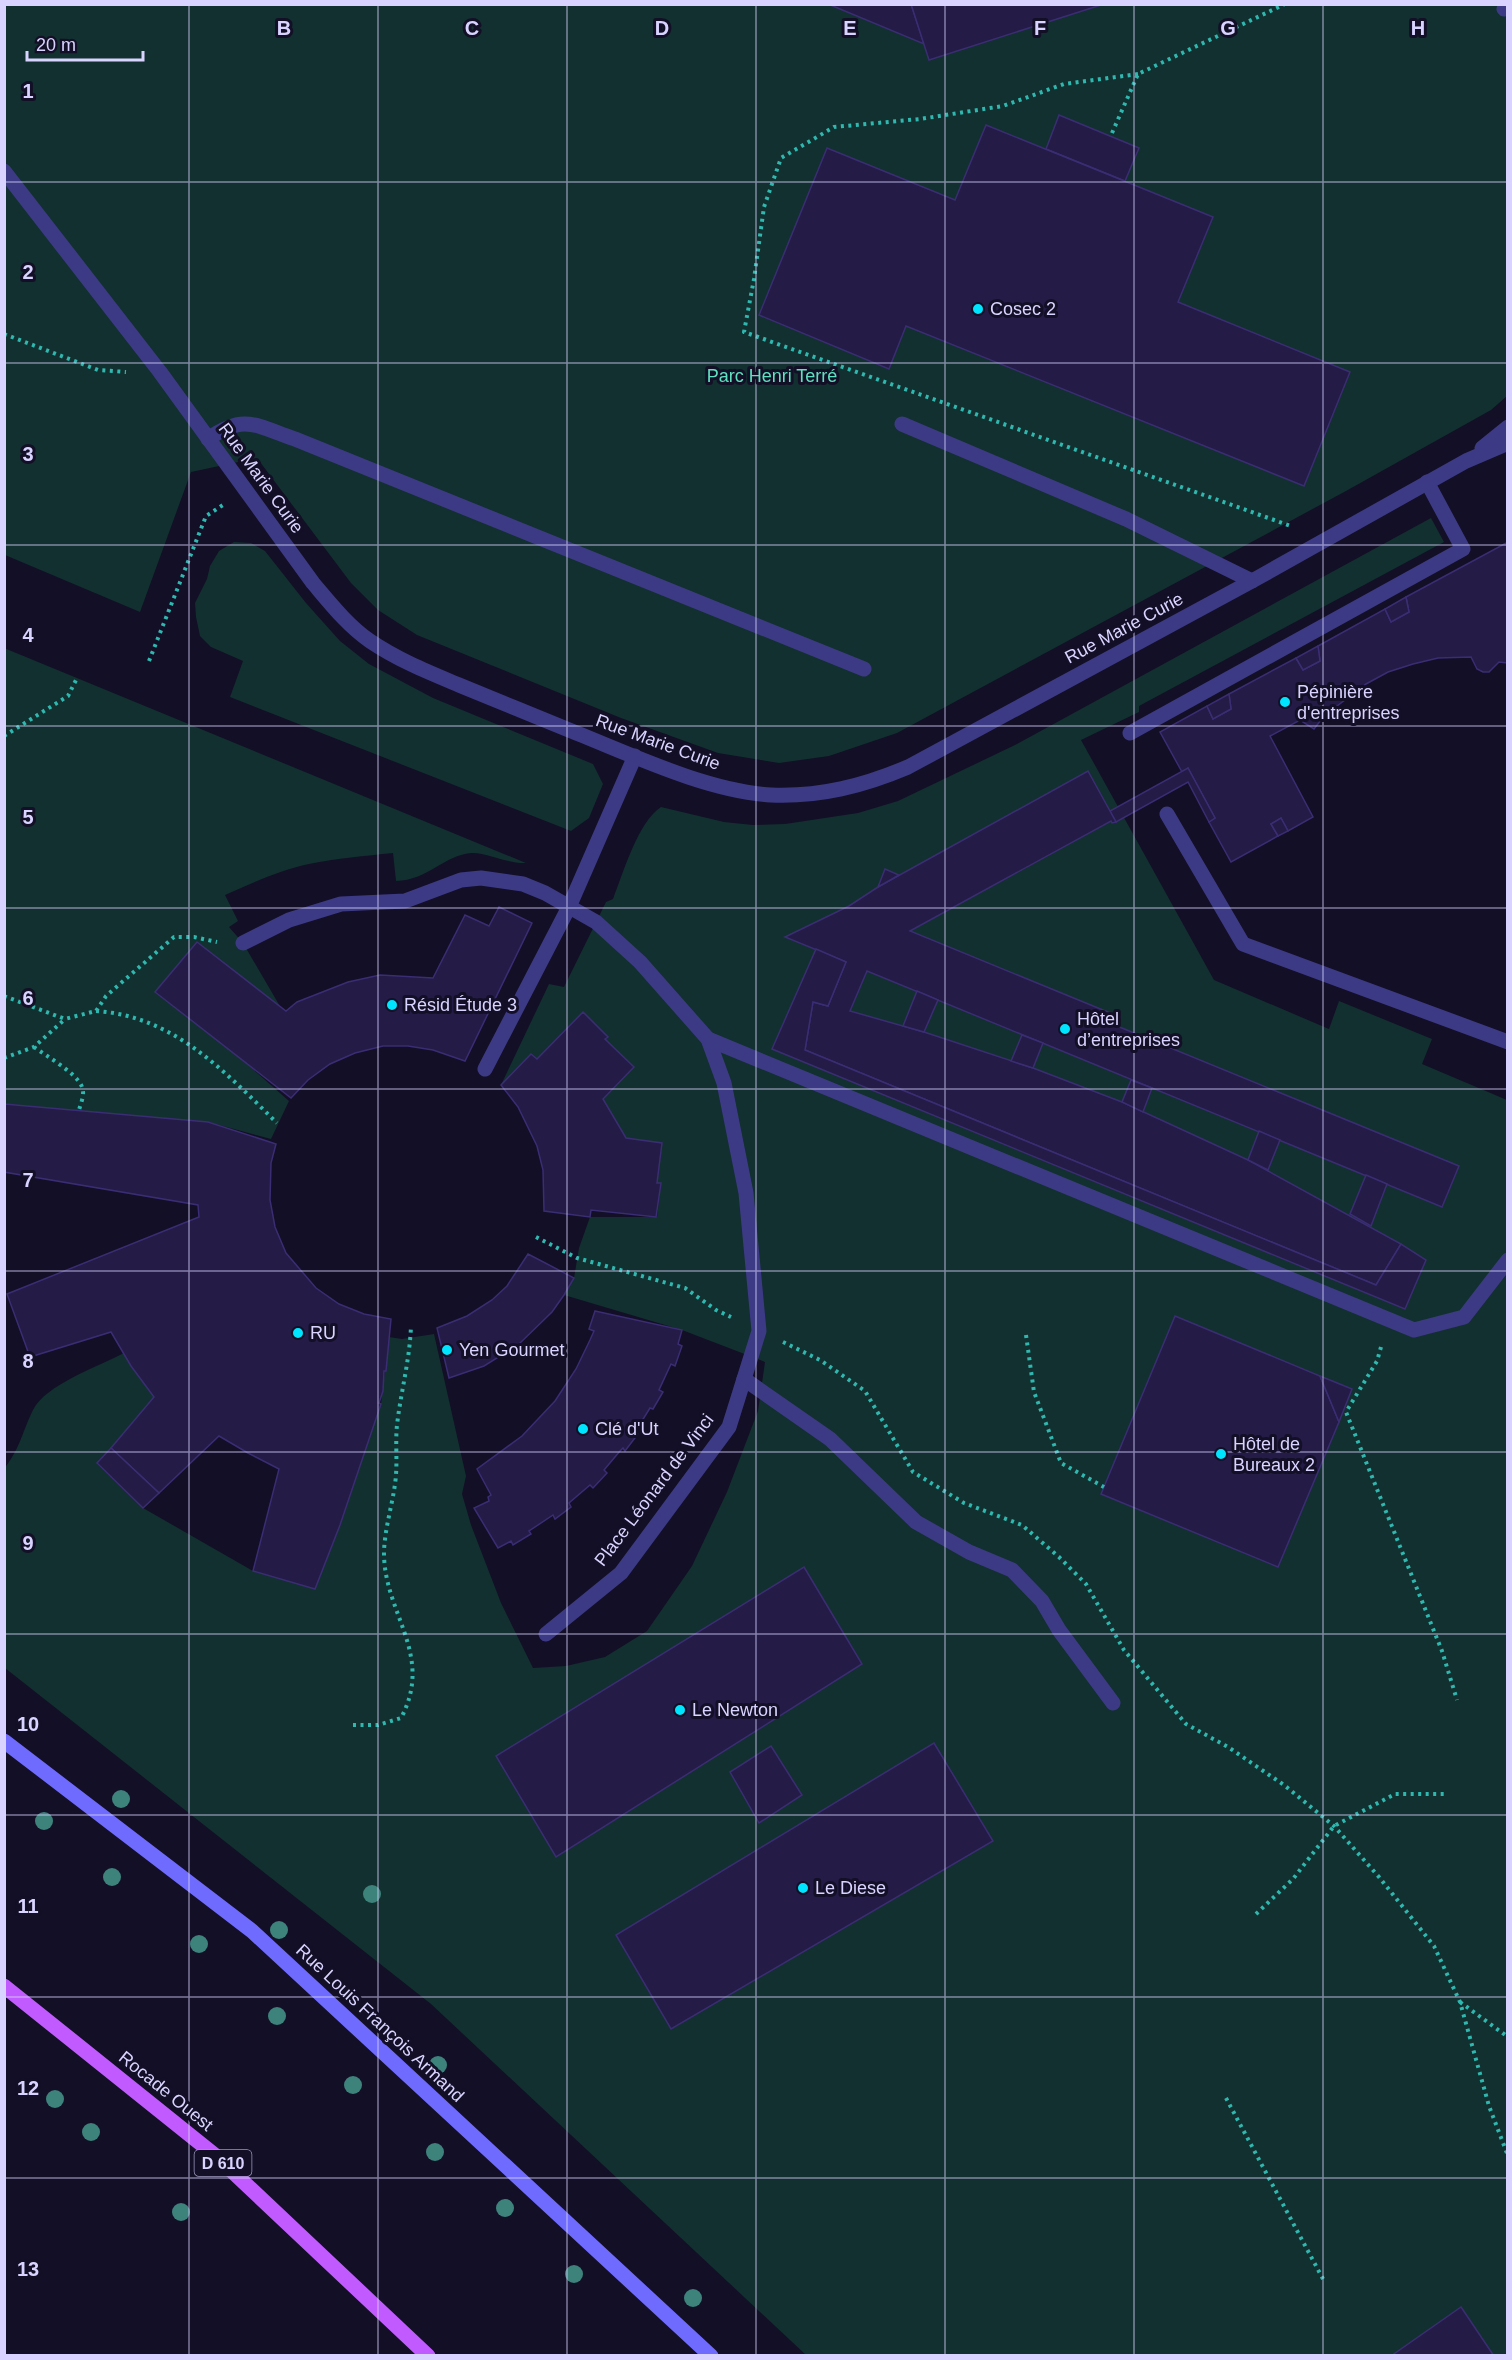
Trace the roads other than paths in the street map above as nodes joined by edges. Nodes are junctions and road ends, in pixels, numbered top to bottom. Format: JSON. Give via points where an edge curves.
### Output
{"nodes":[{"id":1,"x":4,"y":171,"type":"edge"},
{"id":2,"x":902,"y":424,"type":"dead end"},
{"id":3,"x":1508,"y":428,"type":"edge"},
{"id":4,"x":208,"y":439,"type":"junction"},
{"id":5,"x":1508,"y":443,"type":"edge"},
{"id":6,"x":1466,"y":461,"type":"junction"},
{"id":7,"x":1427,"y":482,"type":"junction"},
{"id":8,"x":1252,"y":580,"type":"junction"},
{"id":9,"x":864,"y":669,"type":"dead end"},
{"id":10,"x":1130,"y":733,"type":"dead end"},
{"id":11,"x":635,"y":756,"type":"junction"},
{"id":12,"x":1167,"y":814,"type":"dead end"},
{"id":13,"x":569,"y":907,"type":"junction"},
{"id":14,"x":243,"y":943,"type":"road end"},
{"id":15,"x":708,"y":1039,"type":"junction"},
{"id":16,"x":1508,"y":1042,"type":"edge"},
{"id":17,"x":484,"y":1069,"type":"dead end"},
{"id":18,"x":1508,"y":1260,"type":"edge"},
{"id":19,"x":744,"y":1379,"type":"junction"},
{"id":20,"x":546,"y":1634,"type":"dead end"},
{"id":21,"x":1113,"y":1703,"type":"dead end"},
{"id":22,"x":4,"y":1741,"type":"edge"},
{"id":23,"x":4,"y":1986,"type":"edge"},
{"id":24,"x":428,"y":2355,"type":"edge"},
{"id":25,"x":711,"y":2355,"type":"edge"}],
"edges":[{"from":1,"to":4,"type":"street","name":"Rue Marie Curie"},
{"from":2,"to":8,"type":"street","via":[[1126,519]]},
{"from":3,"to":6,"type":"street","name":"Rue Marie Curie"},
{"from":4,"to":9,"type":"street","via":[[223,428],[247,422]]},
{"from":4,"to":11,"type":"street","name":"Rue Marie Curie","via":[[313,583],[367,639],[400,660]]},
{"from":5,"to":6,"type":"street","name":"Rue Marie Curie"},
{"from":6,"to":7,"type":"street","name":"Rue Marie Curie"},
{"from":7,"to":8,"type":"street","name":"Rue Marie Curie"},
{"from":7,"to":10,"type":"street","via":[[1463,549]]},
{"from":8,"to":11,"type":"street","name":"Rue Marie Curie","via":[[908,767],[871,783],[841,791],[770,795],[728,788]]},
{"from":11,"to":13,"type":"street"},
{"from":12,"to":16,"type":"street","via":[[1243,944]]},
{"from":13,"to":14,"type":"street","name":"Place Léonard de Vinci","via":[[523,884],[481,878],[461,880],[405,901],[341,904],[289,920]]},
{"from":13,"to":15,"type":"street","name":"Place Léonard de Vinci","via":[[596,922],[640,962]]},
{"from":13,"to":17,"type":"street"},
{"from":15,"to":18,"type":"street","via":[[1414,1330],[1464,1317]]},
{"from":15,"to":19,"type":"street","name":"Place Léonard de Vinci","via":[[724,1083],[746,1192],[759,1331]]},
{"from":19,"to":20,"type":"street","name":"Place Léonard de Vinci","via":[[729,1427],[621,1572]]},
{"from":19,"to":21,"type":"street","via":[[830,1440],[916,1522],[969,1552],[1012,1570],[1042,1601]]},
{"from":22,"to":25,"type":"street","name":"Rue Louis François Armand","via":[[252,1931]]},
{"from":23,"to":24,"type":"main road","name":"Rocade Ouest","number":"D 610","via":[[216,2156]]}]}
